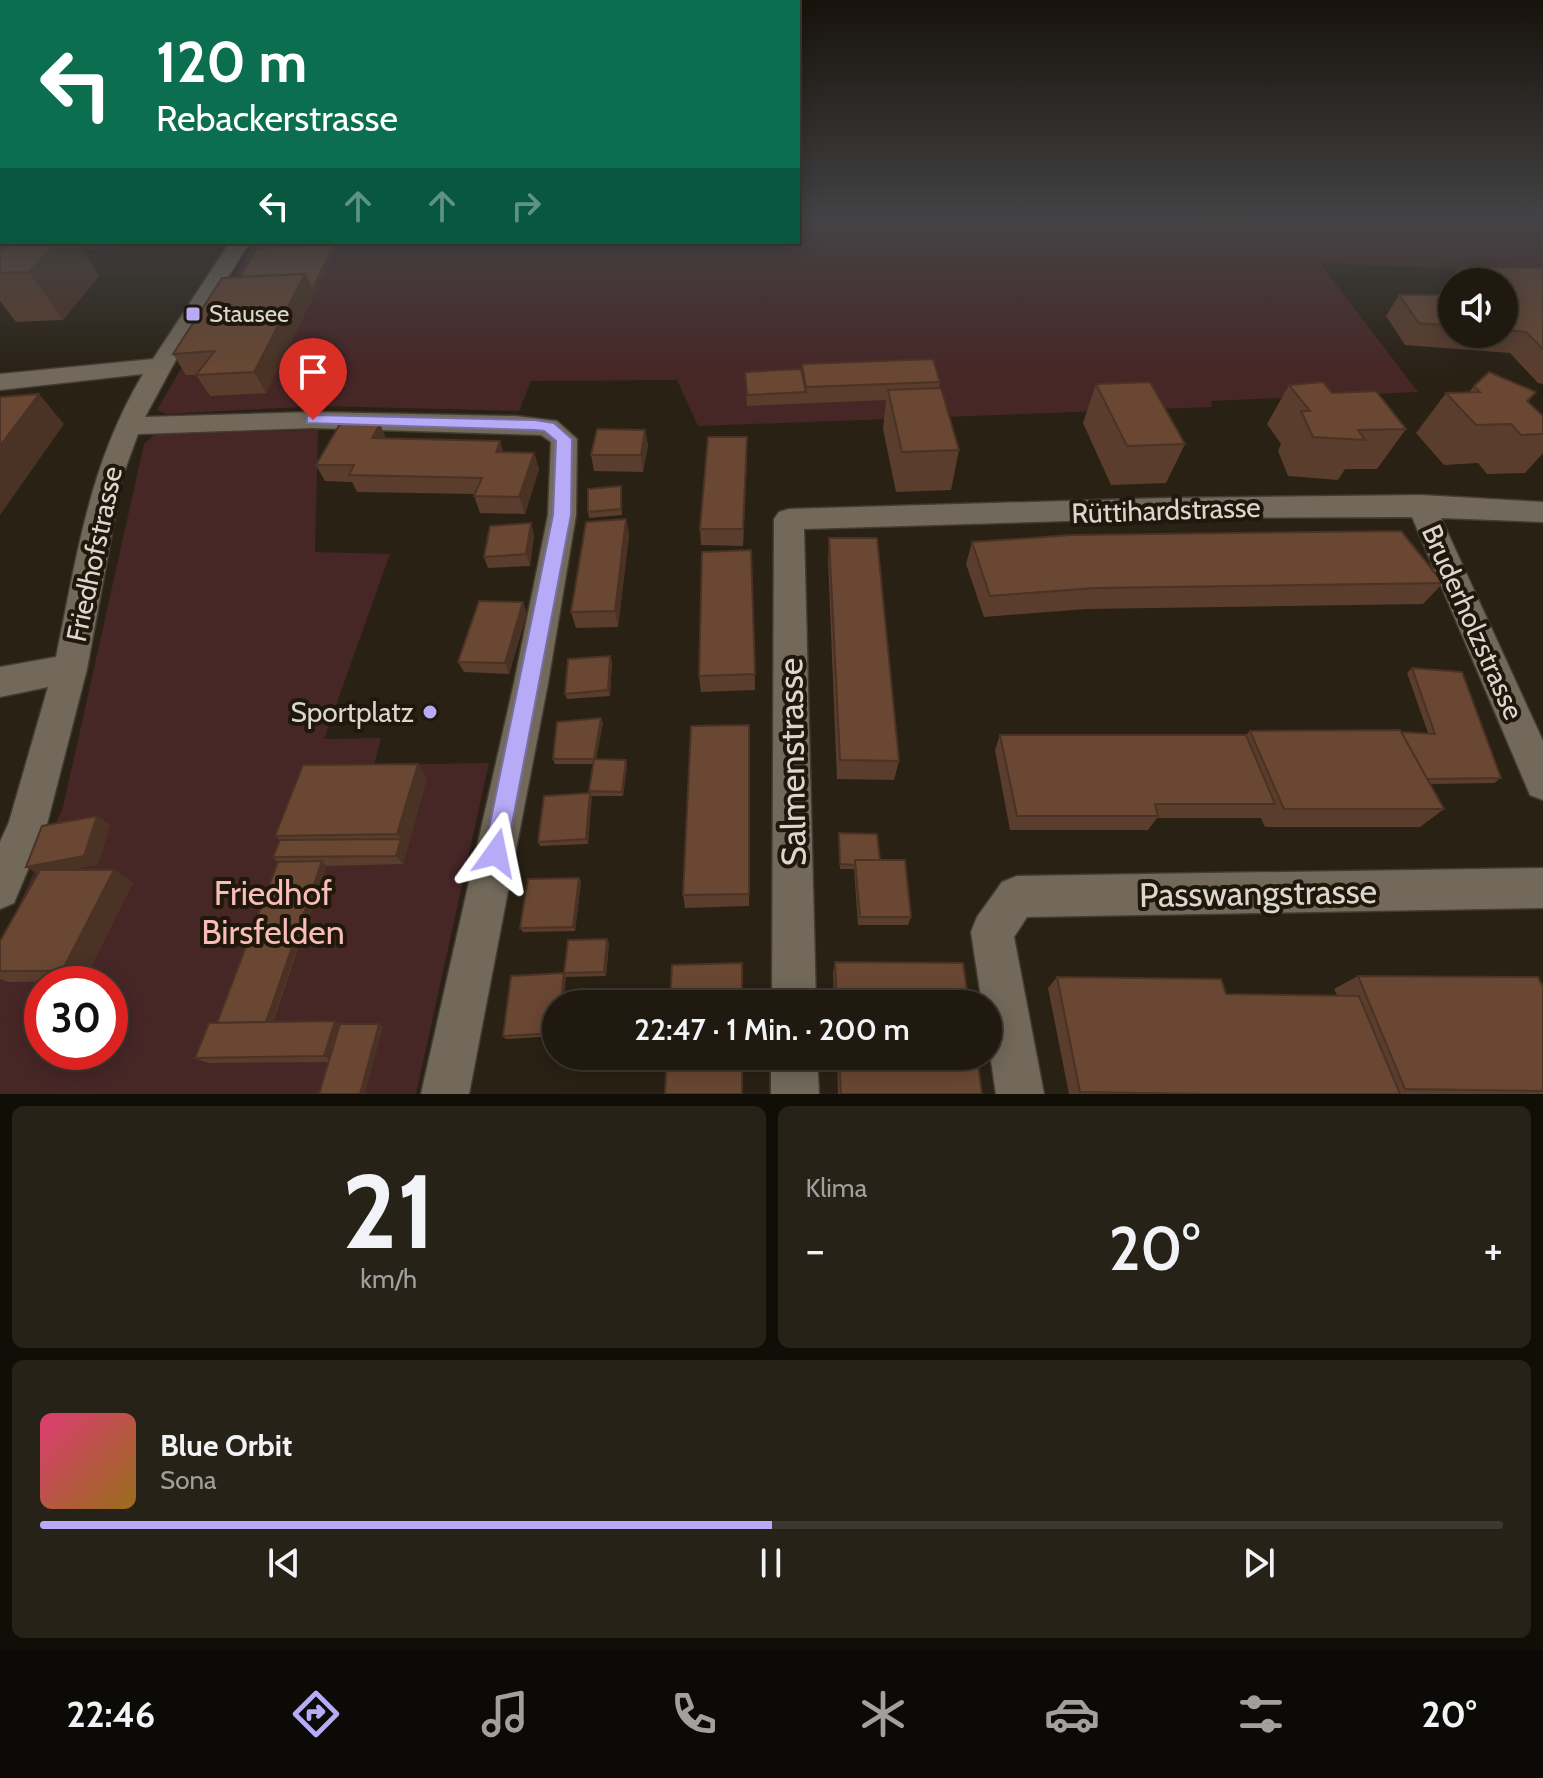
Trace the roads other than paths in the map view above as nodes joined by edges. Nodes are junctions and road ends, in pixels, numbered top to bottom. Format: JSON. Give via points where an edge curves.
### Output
{"nodes":[{"id":1,"x":222,"y":270,"type":"edge"},
{"id":2,"x":160,"y":365,"type":"junction"},
{"id":3,"x":0,"y":382,"type":"edge"},
{"id":4,"x":127,"y":426,"type":"junction"},
{"id":5,"x":1421,"y":505,"type":"junction"},
{"id":6,"x":1543,"y":512,"type":"edge"},
{"id":7,"x":789,"y":519,"type":"joint"},
{"id":8,"x":70,"y":669,"type":"junction"},
{"id":9,"x":0,"y":682,"type":"edge"},
{"id":10,"x":1543,"y":783,"type":"edge"},
{"id":11,"x":1543,"y":888,"type":"edge"},
{"id":12,"x":0,"y":889,"type":"edge"},
{"id":13,"x":794,"y":990,"type":"edge"},
{"id":14,"x":794,"y":1070,"type":"edge"},
{"id":15,"x":445,"y":1094,"type":"edge"},
{"id":16,"x":795,"y":1094,"type":"edge"},
{"id":17,"x":1020,"y":1094,"type":"edge"}],
"edges":[{"from":1,"to":2,"type":"street","name":"Friedhofstrasse"},
{"from":2,"to":3,"type":"street"},
{"from":2,"to":4,"type":"street","name":"Friedhofstrasse"},
{"from":4,"to":8,"type":"street","name":"Friedhofstrasse","via":[[108,478]]},
{"from":4,"to":15,"type":"street","via":[[313,420],[525,424],[548,427],[564,439],[562,515]]},
{"from":5,"to":6,"type":"street","name":"Rüttihardstrasse"},
{"from":5,"to":7,"type":"street","name":"Rüttihardstrasse"},
{"from":5,"to":10,"type":"street","name":"Bruderholzstrasse"},
{"from":7,"to":13,"type":"street","name":"Salmenstrasse"},
{"from":8,"to":9,"type":"street"},
{"from":8,"to":12,"type":"street","name":"Friedhofstrasse","via":[[28,824]]},
{"from":11,"to":17,"type":"street","name":"Passwangstrasse","via":[[1017,897],[992,932]]},
{"from":14,"to":16,"type":"street"}]}
